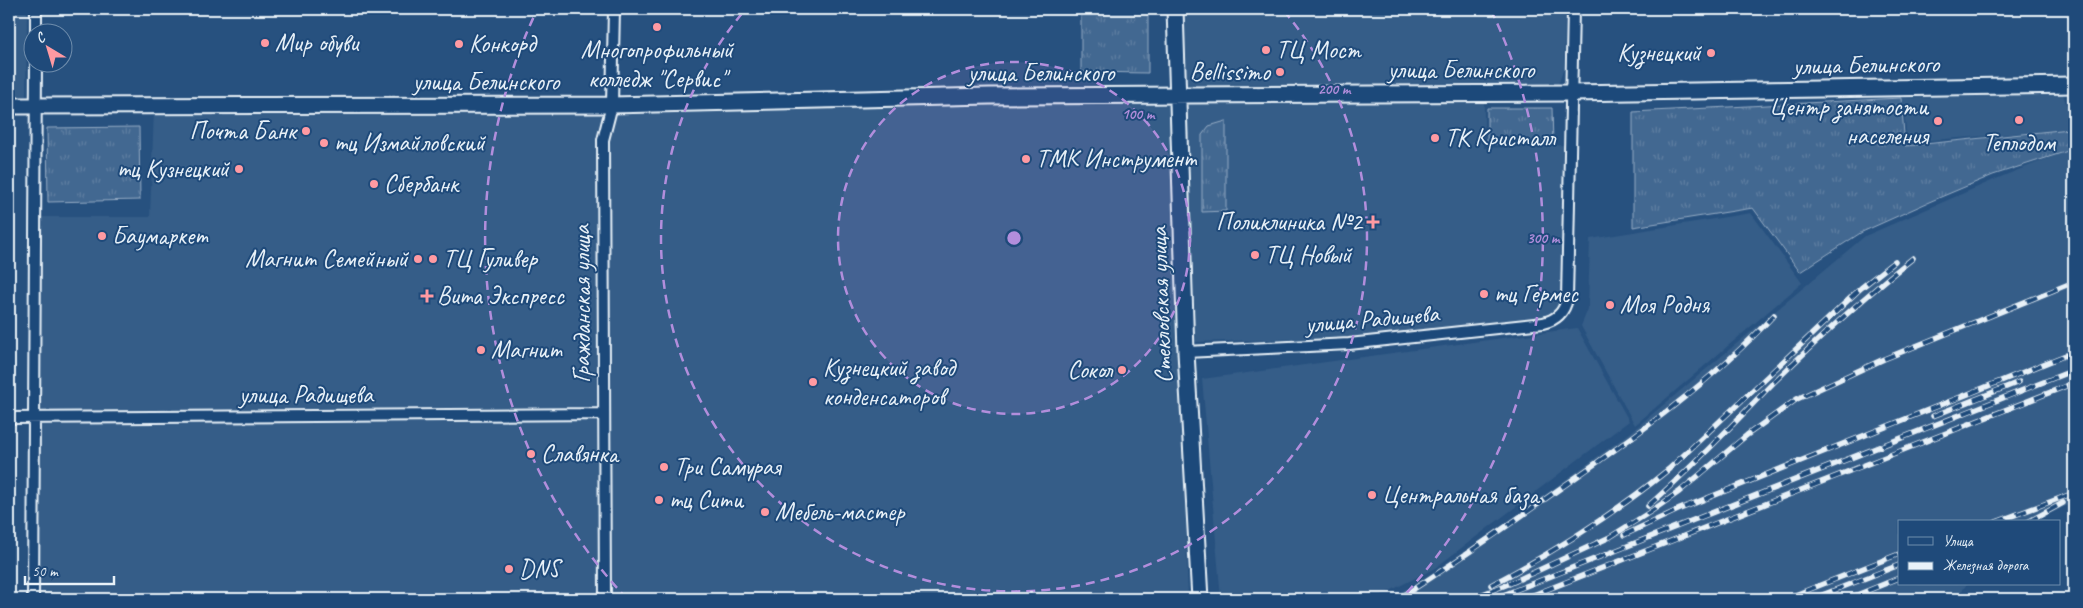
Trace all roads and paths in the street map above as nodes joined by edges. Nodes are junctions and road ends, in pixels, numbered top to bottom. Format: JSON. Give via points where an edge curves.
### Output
{"nodes":[{"id":1,"x":36,"y":9,"type":"edge"},
{"id":2,"x":614,"y":9,"type":"edge"},
{"id":3,"x":1175,"y":9,"type":"edge"},
{"id":4,"x":1573,"y":9,"type":"edge"},
{"id":5,"x":36,"y":22,"type":"edge"},
{"id":6,"x":36,"y":72,"type":"edge"},
{"id":7,"x":2074,"y":85,"type":"edge"},
{"id":8,"x":1570,"y":93,"type":"junction"},
{"id":9,"x":1177,"y":96,"type":"junction"},
{"id":10,"x":612,"y":105,"type":"junction"},
{"id":11,"x":9,"y":106,"type":"edge"},
{"id":12,"x":36,"y":106,"type":"junction"},
{"id":13,"x":1186,"y":352,"type":"junction"},
{"id":14,"x":604,"y":414,"type":"junction"},
{"id":15,"x":9,"y":418,"type":"edge"},
{"id":16,"x":34,"y":418,"type":"junction"},
{"id":17,"x":1199,"y":595,"type":"edge"},
{"id":18,"x":33,"y":599,"type":"edge"},
{"id":19,"x":605,"y":599,"type":"edge"}],
"edges":[{"from":1,"to":5,"type":"street"},
{"from":2,"to":10,"type":"street","name":"Гражданская улица"},
{"from":3,"to":9,"type":"street","name":"Стекловская улица"},
{"from":4,"to":8,"type":"street"},
{"from":6,"to":12,"type":"street"},
{"from":7,"to":8,"type":"street","name":"улица Белинского"},
{"from":8,"to":9,"type":"street","name":"улица Белинского"},
{"from":8,"to":13,"type":"street","name":"улица Радищева","via":[[1567,299],[1560,315],[1543,323],[1349,344]]},
{"from":9,"to":10,"type":"street","name":"улица Белинского","via":[[989,96]]},
{"from":9,"to":13,"type":"street","name":"Стекловская улица"},
{"from":10,"to":12,"type":"street","name":"улица Белинского"},
{"from":10,"to":14,"type":"street","name":"Гражданская улица","via":[[603,140]]},
{"from":11,"to":12,"type":"street","name":"улица Белинского"},
{"from":12,"to":16,"type":"street"},
{"from":13,"to":17,"type":"street","name":"Стекловская улица"},
{"from":14,"to":16,"type":"street","name":"улица Радищева"},
{"from":14,"to":19,"type":"street","name":"Гражданская улица"},
{"from":15,"to":16,"type":"street","name":"улица Радищева"},
{"from":16,"to":18,"type":"street"}]}
